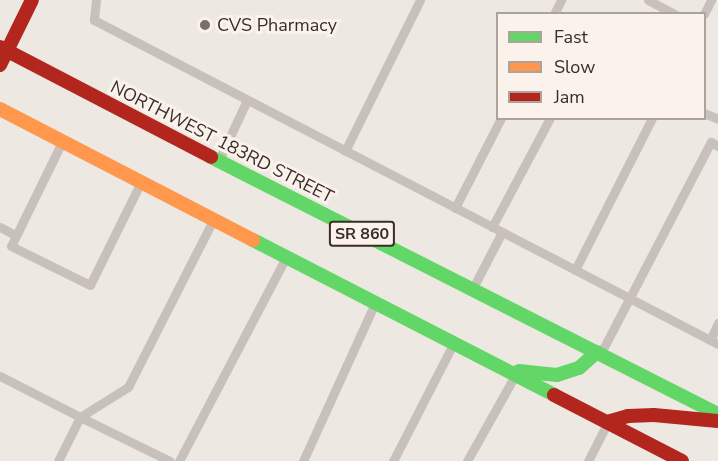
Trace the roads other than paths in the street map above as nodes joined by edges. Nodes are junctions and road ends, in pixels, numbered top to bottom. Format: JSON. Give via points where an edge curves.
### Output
{"nodes":[{"id":1,"x":32,"y":0,"type":"edge"},
{"id":2,"x":96,"y":0,"type":"edge"},
{"id":3,"x":420,"y":0,"type":"edge"},
{"id":4,"x":648,"y":0,"type":"edge"},
{"id":5,"x":670,"y":12,"type":"edge"},
{"id":6,"x":4,"y":49,"type":"edge"},
{"id":7,"x":0,"y":65,"type":"edge"},
{"id":8,"x":247,"y":100,"type":"junction"},
{"id":9,"x":0,"y":109,"type":"edge"},
{"id":10,"x":500,"y":120,"type":"edge"},
{"id":11,"x":549,"y":120,"type":"edge"},
{"id":12,"x":651,"y":120,"type":"edge"},
{"id":13,"x":63,"y":141,"type":"junction"},
{"id":14,"x":718,"y":146,"type":"edge"},
{"id":15,"x":345,"y":151,"type":"junction"},
{"id":16,"x":218,"y":161,"type":"junction"},
{"id":17,"x":141,"y":182,"type":"junction"},
{"id":18,"x":455,"y":208,"type":"junction"},
{"id":19,"x":213,"y":219,"type":"junction"},
{"id":20,"x":0,"y":227,"type":"edge"},
{"id":21,"x":492,"y":227,"type":"junction"},
{"id":22,"x":502,"y":232,"type":"junction"},
{"id":23,"x":15,"y":235,"type":"junction"},
{"id":24,"x":286,"y":256,"type":"junction"},
{"id":25,"x":575,"y":270,"type":"junction"},
{"id":26,"x":472,"y":290,"type":"junction"},
{"id":27,"x":629,"y":298,"type":"junction"},
{"id":28,"x":375,"y":302,"type":"junction"},
{"id":29,"x":718,"y":323,"type":"edge"},
{"id":30,"x":714,"y":342,"type":"edge"},
{"id":31,"x":454,"y":343,"type":"junction"},
{"id":32,"x":599,"y":353,"type":"junction"},
{"id":33,"x":510,"y":372,"type":"junction"},
{"id":34,"x":0,"y":376,"type":"edge"},
{"id":35,"x":718,"y":414,"type":"edge"},
{"id":36,"x":80,"y":417,"type":"junction"},
{"id":37,"x":718,"y":421,"type":"edge"},
{"id":38,"x":608,"y":422,"type":"junction"},
{"id":39,"x":58,"y":461,"type":"edge"},
{"id":40,"x":170,"y":461,"type":"edge"},
{"id":41,"x":179,"y":461,"type":"edge"},
{"id":42,"x":303,"y":461,"type":"edge"},
{"id":43,"x":393,"y":461,"type":"edge"},
{"id":44,"x":467,"y":461,"type":"edge"},
{"id":45,"x":588,"y":461,"type":"edge"},
{"id":46,"x":682,"y":461,"type":"edge"}],
"edges":[{"from":1,"to":6,"type":"main road"},
{"from":2,"to":8,"type":"lane","via":[[94,20]]},
{"from":3,"to":15,"type":"lane"},
{"from":4,"to":5,"type":"lane"},
{"from":6,"to":7,"type":"main road"},
{"from":6,"to":16,"type":"main road","name":"NORTHWEST 183RD STREET","number":"SR 860"},
{"from":8,"to":15,"type":"lane"},
{"from":8,"to":16,"type":"lane"},
{"from":9,"to":13,"type":"main road"},
{"from":10,"to":18,"type":"lane"},
{"from":11,"to":21,"type":"lane"},
{"from":12,"to":25,"type":"lane"},
{"from":13,"to":17,"type":"main road"},
{"from":13,"to":23,"type":"lane"},
{"from":14,"to":27,"type":"lane","via":[[711,142]]},
{"from":15,"to":18,"type":"lane"},
{"from":16,"to":26,"type":"main road","name":"NORTHWEST 183RD STREET","number":"SR 860"},
{"from":17,"to":19,"type":"main road"},
{"from":17,"to":23,"type":"lane","via":[[90,285],[11,246]]},
{"from":18,"to":21,"type":"lane"},
{"from":19,"to":24,"type":"main road"},
{"from":19,"to":36,"type":"lane","via":[[128,387]]},
{"from":20,"to":23,"type":"lane"},
{"from":21,"to":22,"type":"lane"},
{"from":22,"to":25,"type":"lane"},
{"from":22,"to":26,"type":"lane"},
{"from":24,"to":28,"type":"main road"},
{"from":24,"to":41,"type":"lane"},
{"from":25,"to":27,"type":"lane"},
{"from":26,"to":32,"type":"main road","name":"NORTHWEST 183RD STREET","number":"SR 860"},
{"from":27,"to":30,"type":"lane"},
{"from":27,"to":32,"type":"lane"},
{"from":28,"to":31,"type":"main road"},
{"from":28,"to":42,"type":"lane"},
{"from":29,"to":30,"type":"lane"},
{"from":31,"to":33,"type":"main road"},
{"from":31,"to":43,"type":"lane"},
{"from":32,"to":33,"type":"main road","via":[[579,368],[557,375]]},
{"from":32,"to":35,"type":"main road","name":"NORTHWEST 183RD STREET","number":"SR 860"},
{"from":33,"to":38,"type":"main road"},
{"from":33,"to":44,"type":"lane"},
{"from":34,"to":36,"type":"lane"},
{"from":36,"to":39,"type":"lane"},
{"from":36,"to":40,"type":"lane"},
{"from":37,"to":38,"type":"main road","via":[[654,415]]},
{"from":38,"to":45,"type":"lane"},
{"from":38,"to":46,"type":"main road"}]}
